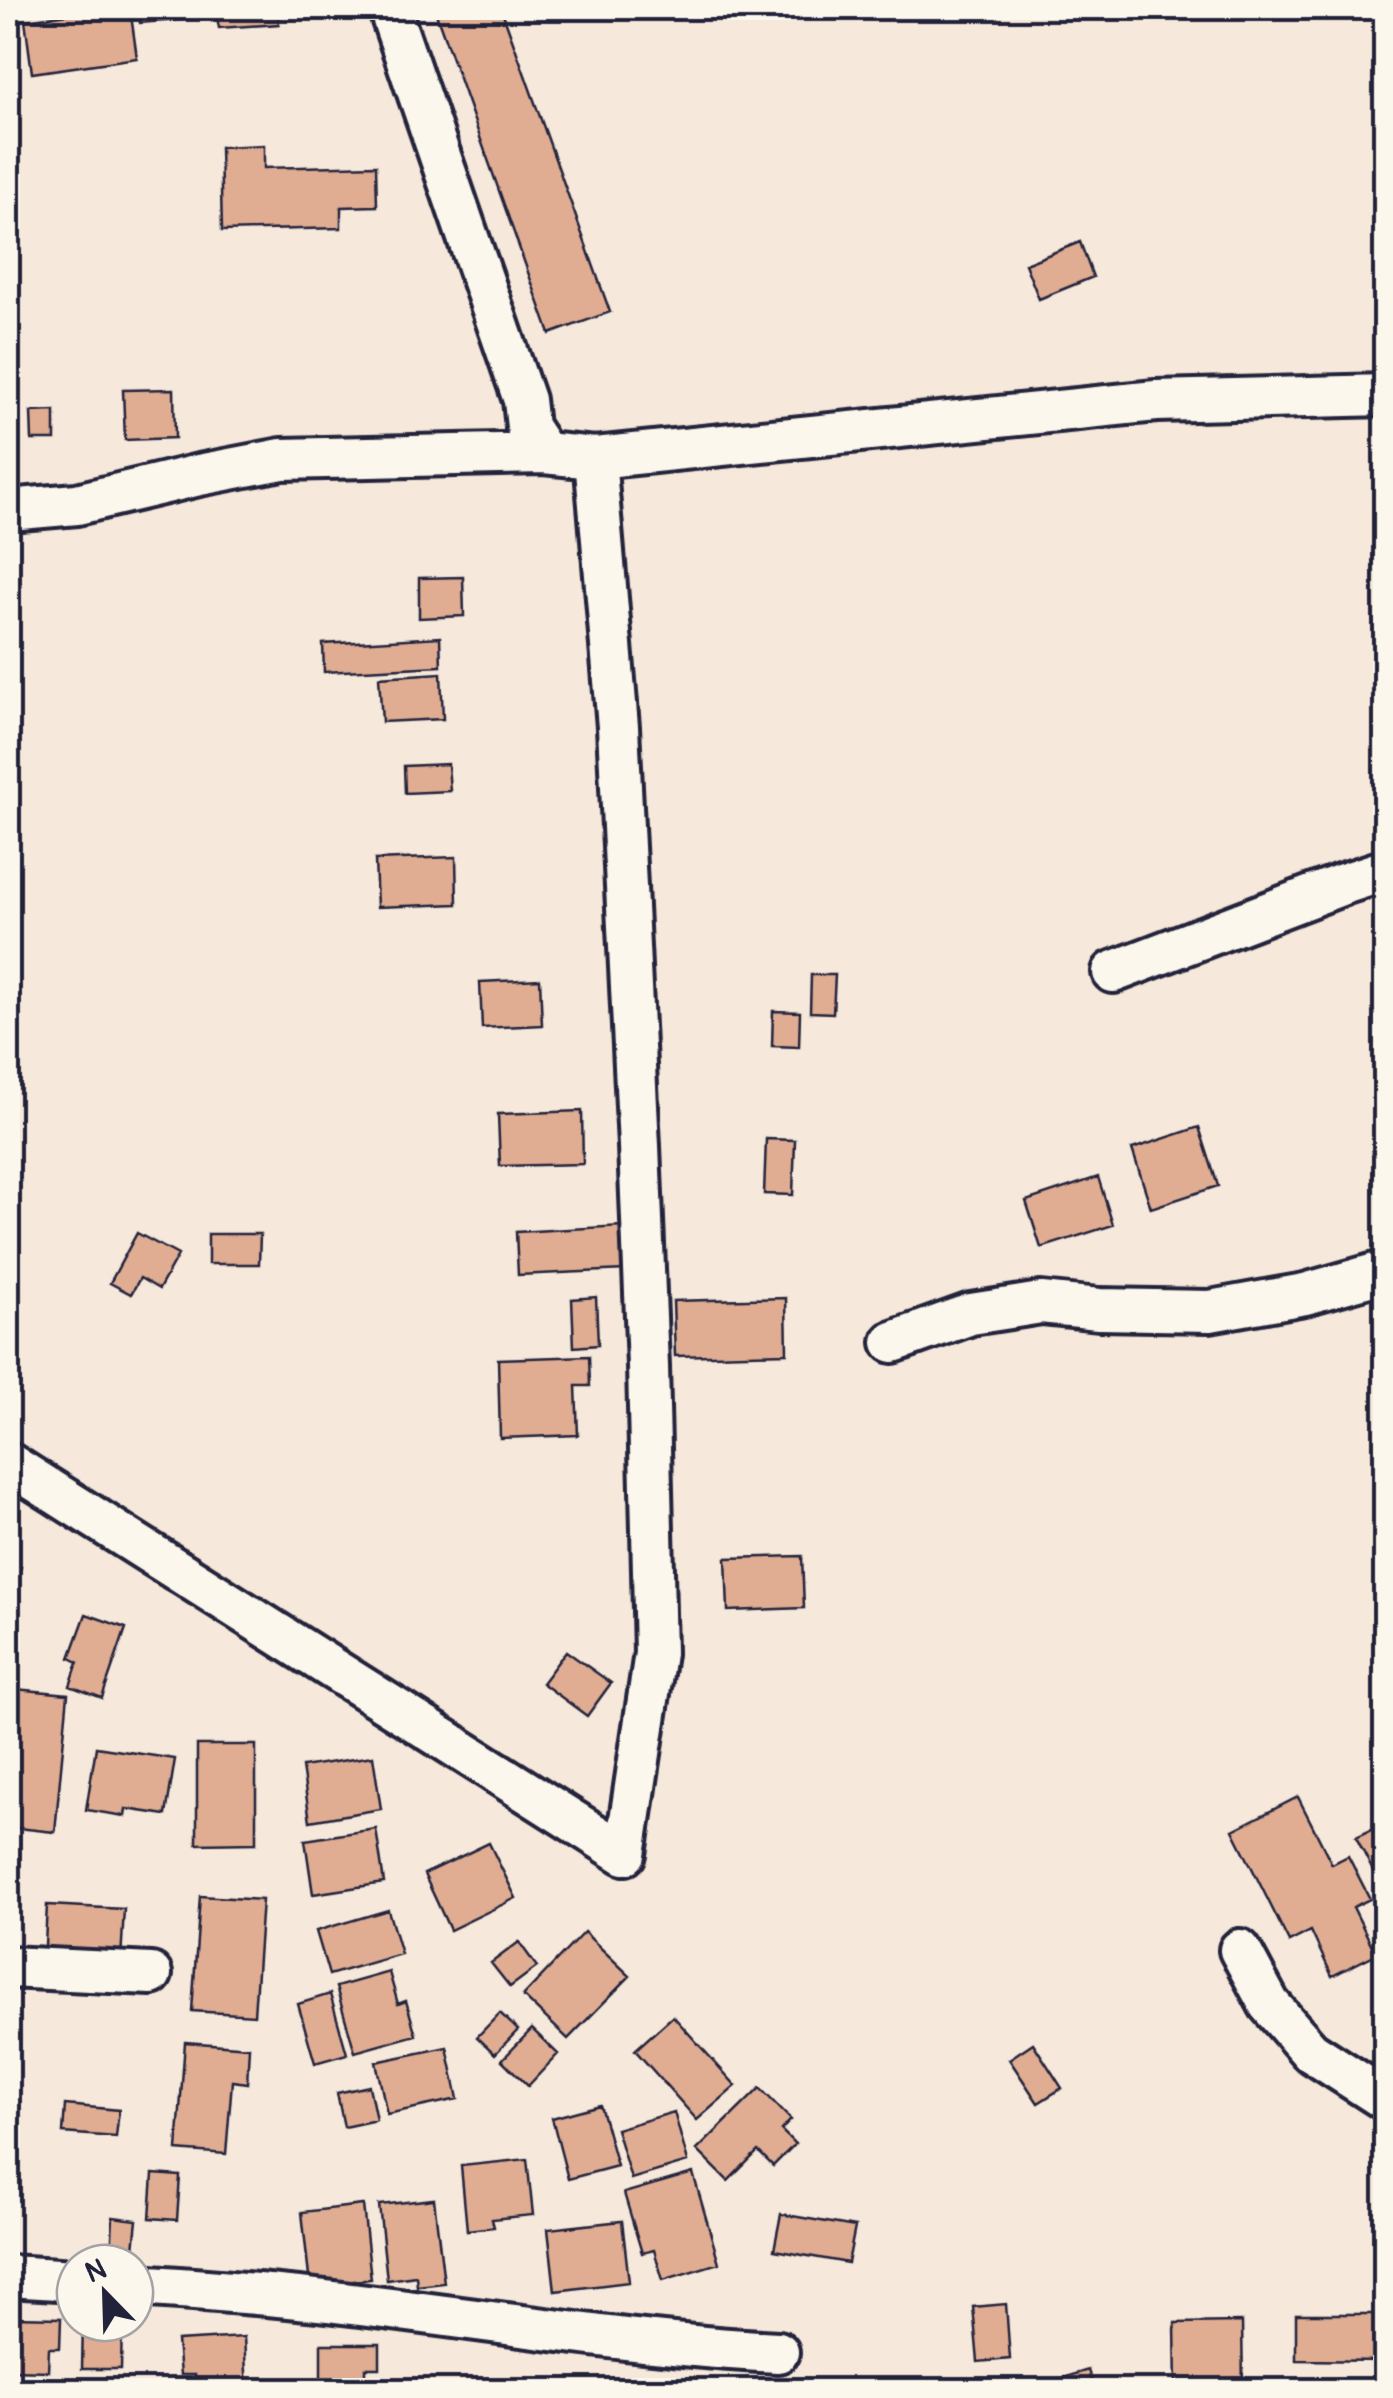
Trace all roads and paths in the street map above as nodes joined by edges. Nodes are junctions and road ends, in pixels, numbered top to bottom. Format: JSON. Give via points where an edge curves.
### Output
{"nodes":[{"id":1,"x":388,"y":8,"type":"edge"},
{"id":2,"x":1386,"y":395,"type":"edge"},
{"id":3,"x":544,"y":453,"type":"junction"},
{"id":4,"x":596,"y":458,"type":"junction"},
{"id":5,"x":8,"y":510,"type":"edge"},
{"id":6,"x":1386,"y":870,"type":"edge"},
{"id":7,"x":1113,"y":972,"type":"dead end"},
{"id":8,"x":1386,"y":1271,"type":"edge"},
{"id":9,"x":893,"y":1342,"type":"dead end"},
{"id":10,"x":8,"y":1464,"type":"edge"},
{"id":11,"x":1240,"y":1950,"type":"dead end"},
{"id":12,"x":8,"y":1967,"type":"edge"},
{"id":13,"x":151,"y":1974,"type":"dead end"},
{"id":14,"x":1386,"y":2100,"type":"edge"},
{"id":15,"x":8,"y":2276,"type":"edge"},
{"id":16,"x":55,"y":2279,"type":"edge"},
{"id":17,"x":155,"y":2286,"type":"edge"},
{"id":18,"x":778,"y":2352,"type":"dead end"}],
"edges":[{"from":1,"to":3,"type":"street","via":[[524,400],[527,428]]},
{"from":2,"to":4,"type":"street","via":[[1156,401]]},
{"from":3,"to":4,"type":"street"},
{"from":3,"to":5,"type":"street","via":[[282,458],[77,504]]},
{"from":4,"to":10,"type":"street","via":[[636,1089],[655,1653],[624,1854]]},
{"from":6,"to":7,"type":"street"},
{"from":8,"to":9,"type":"street","via":[[1210,1310],[1100,1310],[1041,1302],[971,1314]]},
{"from":11,"to":14,"type":"street","via":[[1269,2004],[1310,2051]]},
{"from":12,"to":13,"type":"street"},
{"from":15,"to":16,"type":"street"},
{"from":17,"to":18,"type":"street"}]}
